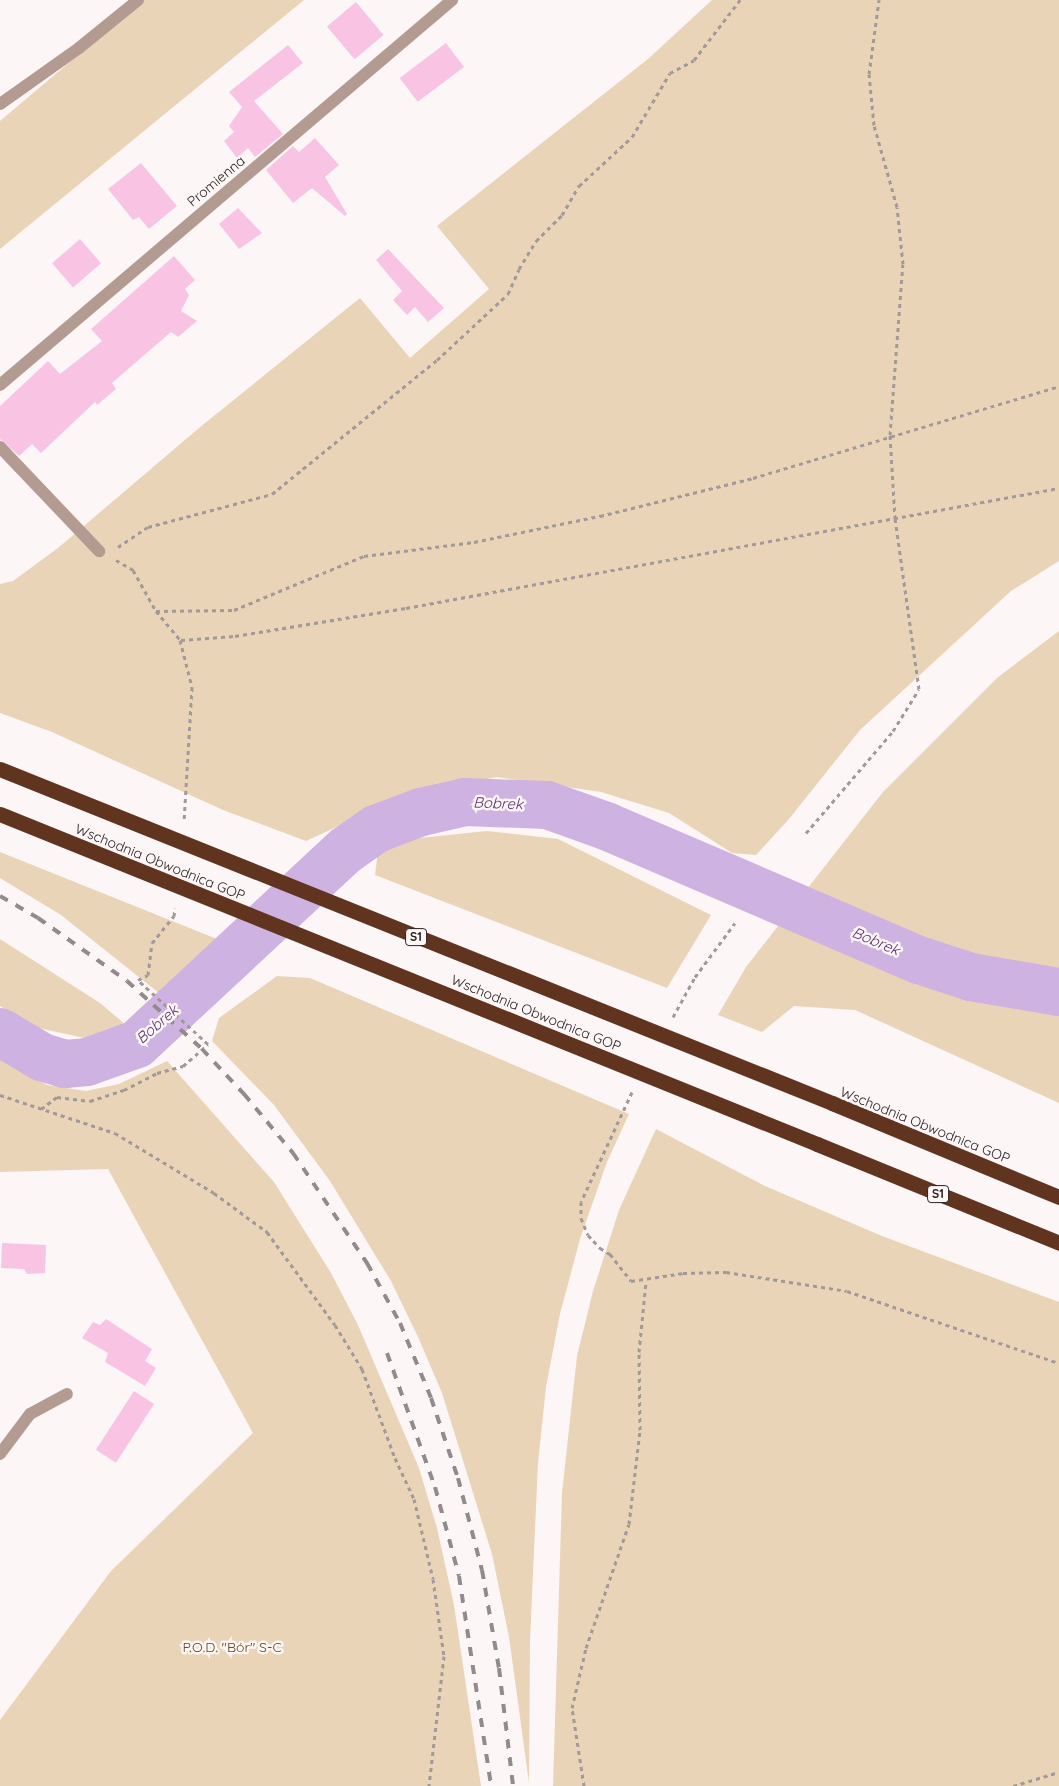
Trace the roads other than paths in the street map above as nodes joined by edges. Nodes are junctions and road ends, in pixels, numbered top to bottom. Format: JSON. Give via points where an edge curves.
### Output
{"nodes":[{"id":1,"x":138,"y":0,"type":"edge"},
{"id":2,"x":452,"y":0,"type":"edge"},
{"id":3,"x":0,"y":104,"type":"edge"},
{"id":4,"x":0,"y":385,"type":"edge"},
{"id":5,"x":0,"y":447,"type":"edge"},
{"id":6,"x":99,"y":551,"type":"road end"},
{"id":7,"x":0,"y":769,"type":"edge"},
{"id":8,"x":0,"y":814,"type":"edge"},
{"id":9,"x":1059,"y":1197,"type":"edge"},
{"id":10,"x":1059,"y":1243,"type":"edge"},
{"id":11,"x":67,"y":1394,"type":"dead end"},
{"id":12,"x":0,"y":1454,"type":"edge"}],
"edges":[{"from":1,"to":3,"type":"street","via":[[64,59]]},
{"from":2,"to":4,"type":"street","name":"Promienna"},
{"from":5,"to":6,"type":"street"},
{"from":7,"to":9,"type":"highway","name":"Wschodnia Obwodnica GOP","number":"S1","bridge":true},
{"from":8,"to":10,"type":"highway","name":"Wschodnia Obwodnica GOP","number":"S1","bridge":true},
{"from":11,"to":12,"type":"street","via":[[30,1414]]}]}
